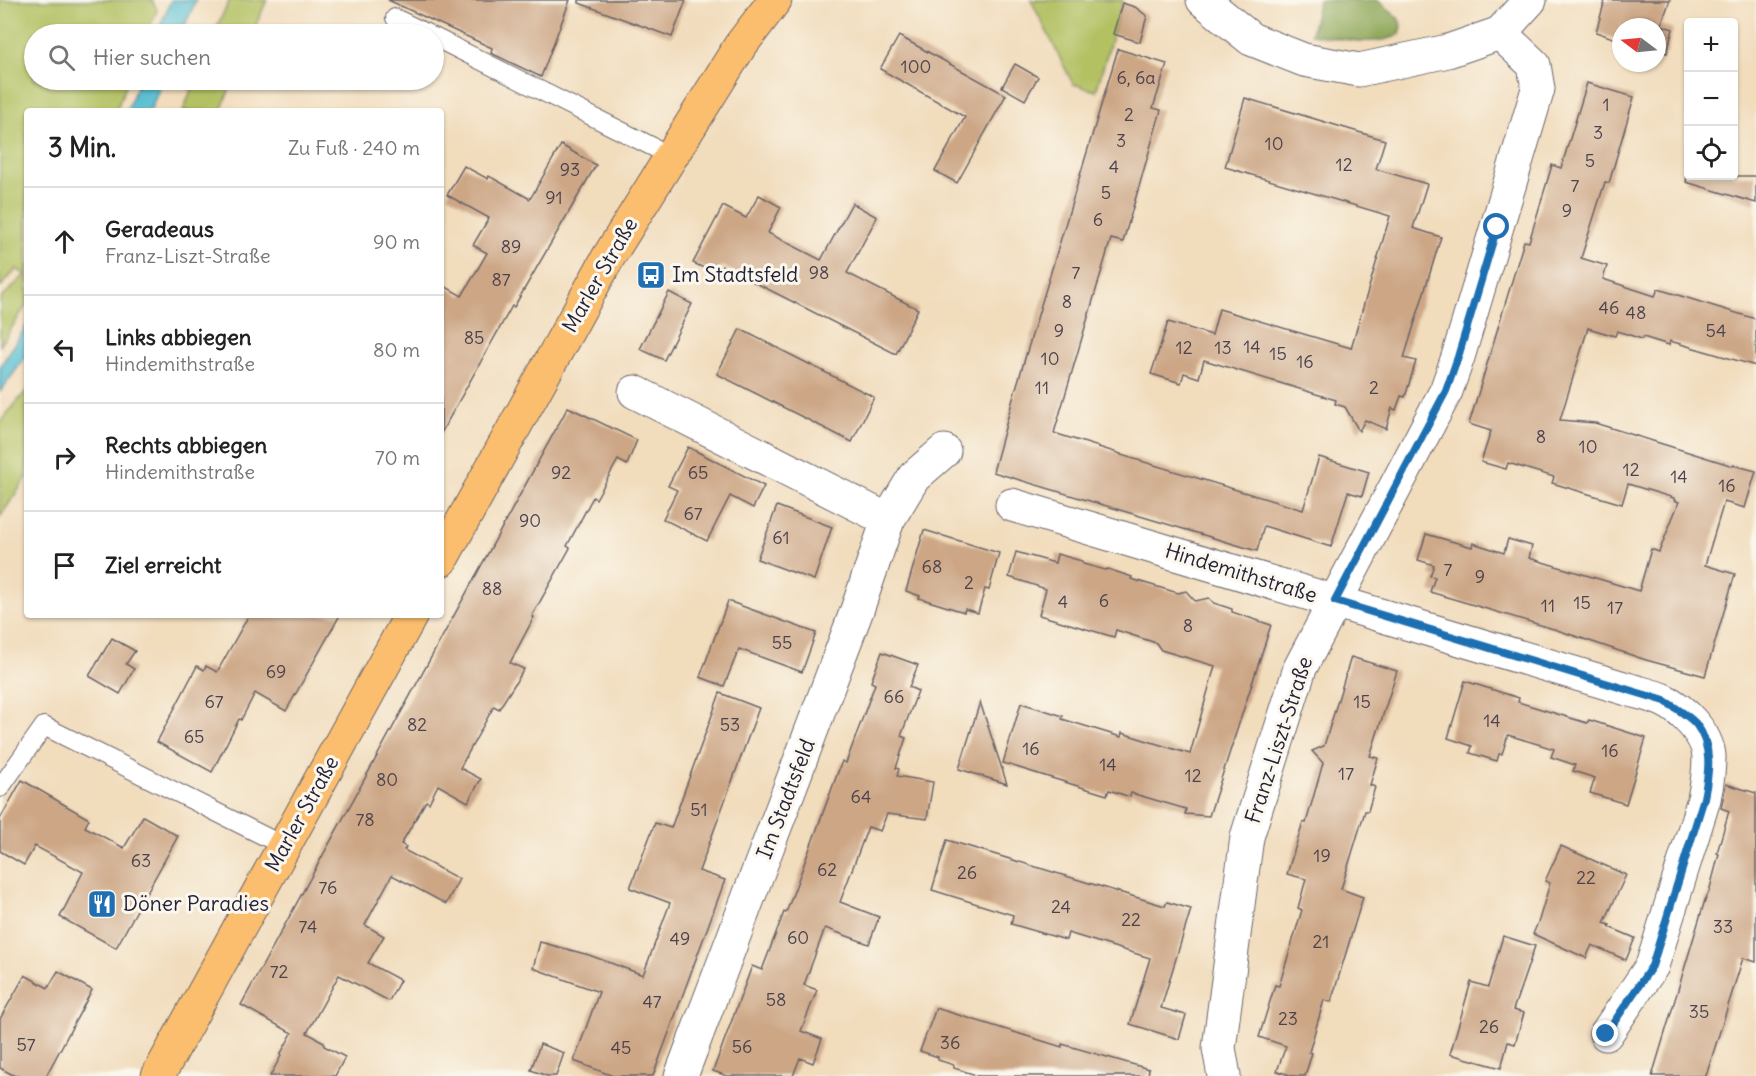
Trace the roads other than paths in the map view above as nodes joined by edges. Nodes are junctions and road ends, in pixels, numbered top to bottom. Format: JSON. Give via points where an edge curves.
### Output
{"nodes":[{"id":1,"x":775,"y":0,"type":"edge"},
{"id":2,"x":1203,"y":0,"type":"edge"},
{"id":3,"x":1530,"y":0,"type":"edge"},
{"id":4,"x":395,"y":18,"type":"dead end"},
{"id":5,"x":407,"y":24,"type":"edge"},
{"id":6,"x":1500,"y":33,"type":"junction"},
{"id":7,"x":444,"y":42,"type":"edge"},
{"id":8,"x":671,"y":156,"type":"junction"},
{"id":9,"x":635,"y":392,"type":"dead end"},
{"id":10,"x":944,"y":451,"type":"dead end"},
{"id":11,"x":1012,"y":505,"type":"dead end"},
{"id":12,"x":888,"y":520,"type":"junction"},
{"id":13,"x":444,"y":555,"type":"edge"},
{"id":14,"x":1335,"y":601,"type":"junction"},
{"id":15,"x":409,"y":618,"type":"edge"},
{"id":16,"x":0,"y":788,"type":"edge"},
{"id":17,"x":284,"y":846,"type":"junction"},
{"id":18,"x":1606,"y":1034,"type":"dead end"},
{"id":19,"x":158,"y":1076,"type":"edge"},
{"id":20,"x":681,"y":1076,"type":"edge"},
{"id":21,"x":1224,"y":1076,"type":"edge"}],
"edges":[{"from":1,"to":8,"type":"main road","name":"Marler Straße","via":[[740,46]]},
{"from":2,"to":6,"type":"street","via":[[1251,39],[1304,60],[1359,70],[1448,51]]},
{"from":3,"to":6,"type":"street"},
{"from":4,"to":5,"type":"lane"},
{"from":6,"to":14,"type":"street","name":"Franz-Liszt-Straße","via":[[1534,65],[1538,89],[1535,101],[1446,391]]},
{"from":7,"to":8,"type":"lane"},
{"from":8,"to":13,"type":"main road","name":"Marler Straße","via":[[585,297]]},
{"from":9,"to":12,"type":"street"},
{"from":10,"to":12,"type":"street","name":"Im Stadtsfeld","via":[[914,477]]},
{"from":11,"to":14,"type":"street","name":"Hindemithstraße"},
{"from":12,"to":20,"type":"street","name":"Im Stadtsfeld"},
{"from":14,"to":18,"type":"street","name":"Hindemithstraße","via":[[1665,701],[1695,724],[1709,754],[1704,798],[1652,966]]},
{"from":14,"to":21,"type":"street","name":"Franz-Liszt-Straße","via":[[1299,668],[1247,837],[1219,1048]]},
{"from":15,"to":17,"type":"main road","name":"Marler Straße"},
{"from":16,"to":17,"type":"lane","via":[[44,726]]},
{"from":17,"to":19,"type":"main road","name":"Marler Straße"}]}
